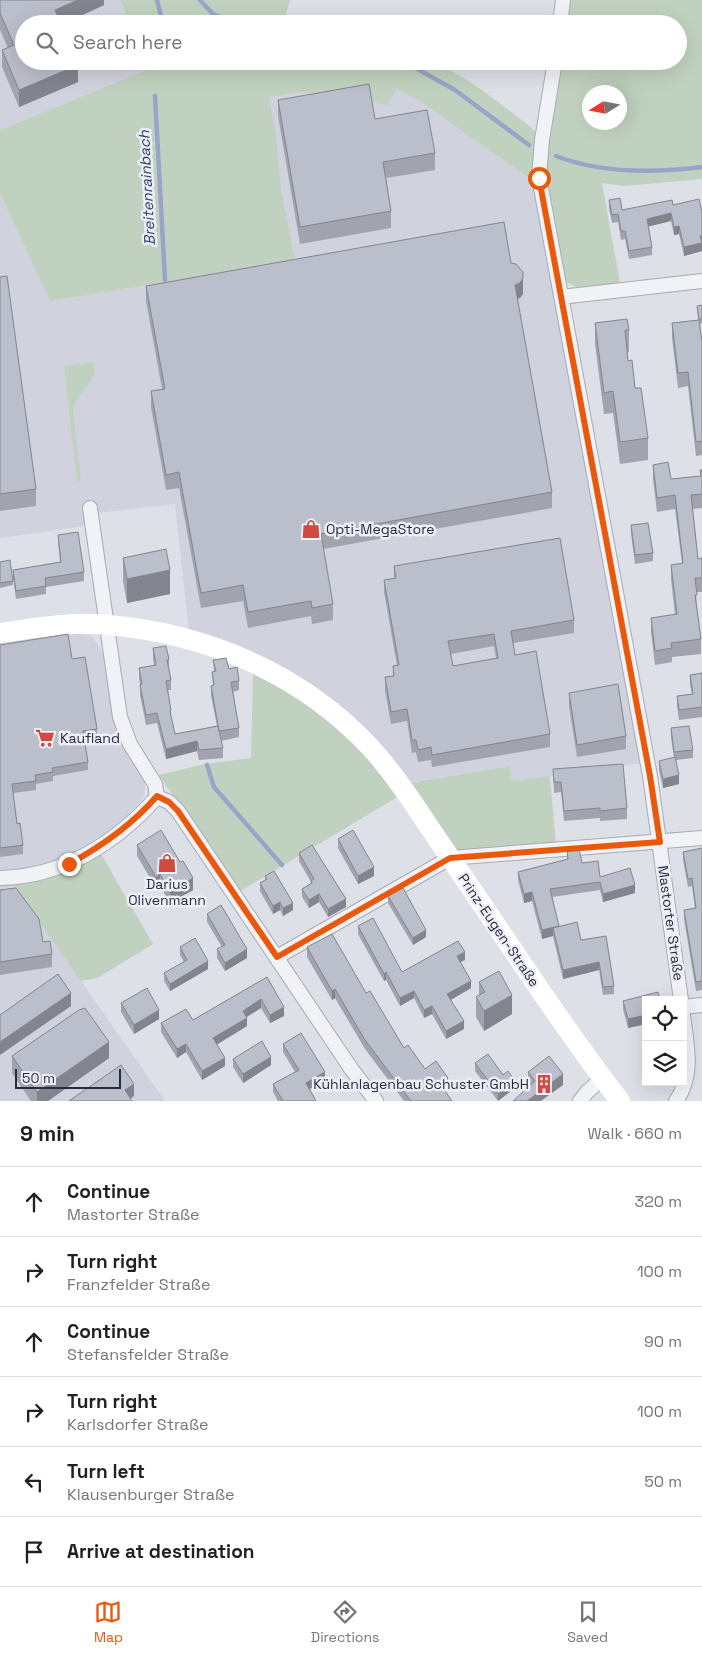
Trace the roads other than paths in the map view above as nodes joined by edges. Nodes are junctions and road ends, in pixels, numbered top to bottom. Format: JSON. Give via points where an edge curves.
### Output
{"nodes":[{"id":1,"x":563,"y":0,"type":"edge"},
{"id":2,"x":561,"y":15,"type":"edge"},
{"id":3,"x":554,"y":70,"type":"edge"},
{"id":4,"x":702,"y":281,"type":"edge"},
{"id":5,"x":561,"y":298,"type":"junction"},
{"id":6,"x":90,"y":508,"type":"dead end"},
{"id":7,"x":107,"y":624,"type":"junction"},
{"id":8,"x":0,"y":633,"type":"edge"},
{"id":9,"x":157,"y":796,"type":"junction"},
{"id":10,"x":702,"y":838,"type":"edge"},
{"id":11,"x":660,"y":842,"type":"junction"},
{"id":12,"x":450,"y":858,"type":"junction"},
{"id":13,"x":0,"y":878,"type":"edge"},
{"id":14,"x":277,"y":957,"type":"junction"},
{"id":15,"x":680,"y":996,"type":"edge"},
{"id":16,"x":702,"y":1005,"type":"edge"},
{"id":17,"x":687,"y":1006,"type":"edge"},
{"id":18,"x":685,"y":1041,"type":"edge"},
{"id":19,"x":602,"y":1080,"type":"junction"},
{"id":20,"x":376,"y":1101,"type":"edge"},
{"id":21,"x":580,"y":1101,"type":"edge"},
{"id":22,"x":620,"y":1101,"type":"edge"},
{"id":23,"x":676,"y":1101,"type":"edge"}],
"edges":[{"from":1,"to":2,"type":"street"},
{"from":3,"to":5,"type":"street","name":"Mastorter Straße","via":[[539,178]]},
{"from":4,"to":5,"type":"street"},
{"from":5,"to":11,"type":"street","name":"Mastorter Straße","via":[[649,767]]},
{"from":6,"to":7,"type":"street"},
{"from":7,"to":8,"type":"street","name":"Prinz-Eugen-Straße","via":[[61,625]]},
{"from":7,"to":9,"type":"street","via":[[122,724],[130,744],[155,784]]},
{"from":7,"to":12,"type":"street","name":"Prinz-Eugen-Straße","via":[[181,637],[220,648],[272,671],[316,698],[370,747],[408,795]]},
{"from":9,"to":13,"type":"street","via":[[124,829],[69,864]]},
{"from":9,"to":14,"type":"street","via":[[178,811]]},
{"from":10,"to":11,"type":"street"},
{"from":11,"to":12,"type":"street"},
{"from":11,"to":15,"type":"street","name":"Mastorter Straße"},
{"from":12,"to":14,"type":"street"},
{"from":12,"to":19,"type":"street","name":"Prinz-Eugen-Straße"},
{"from":14,"to":20,"type":"street"},
{"from":16,"to":17,"type":"street"},
{"from":18,"to":23,"type":"street","via":[[688,1070]]},
{"from":19,"to":21,"type":"street"},
{"from":19,"to":22,"type":"street","name":"Prinz-Eugen-Straße"}]}
